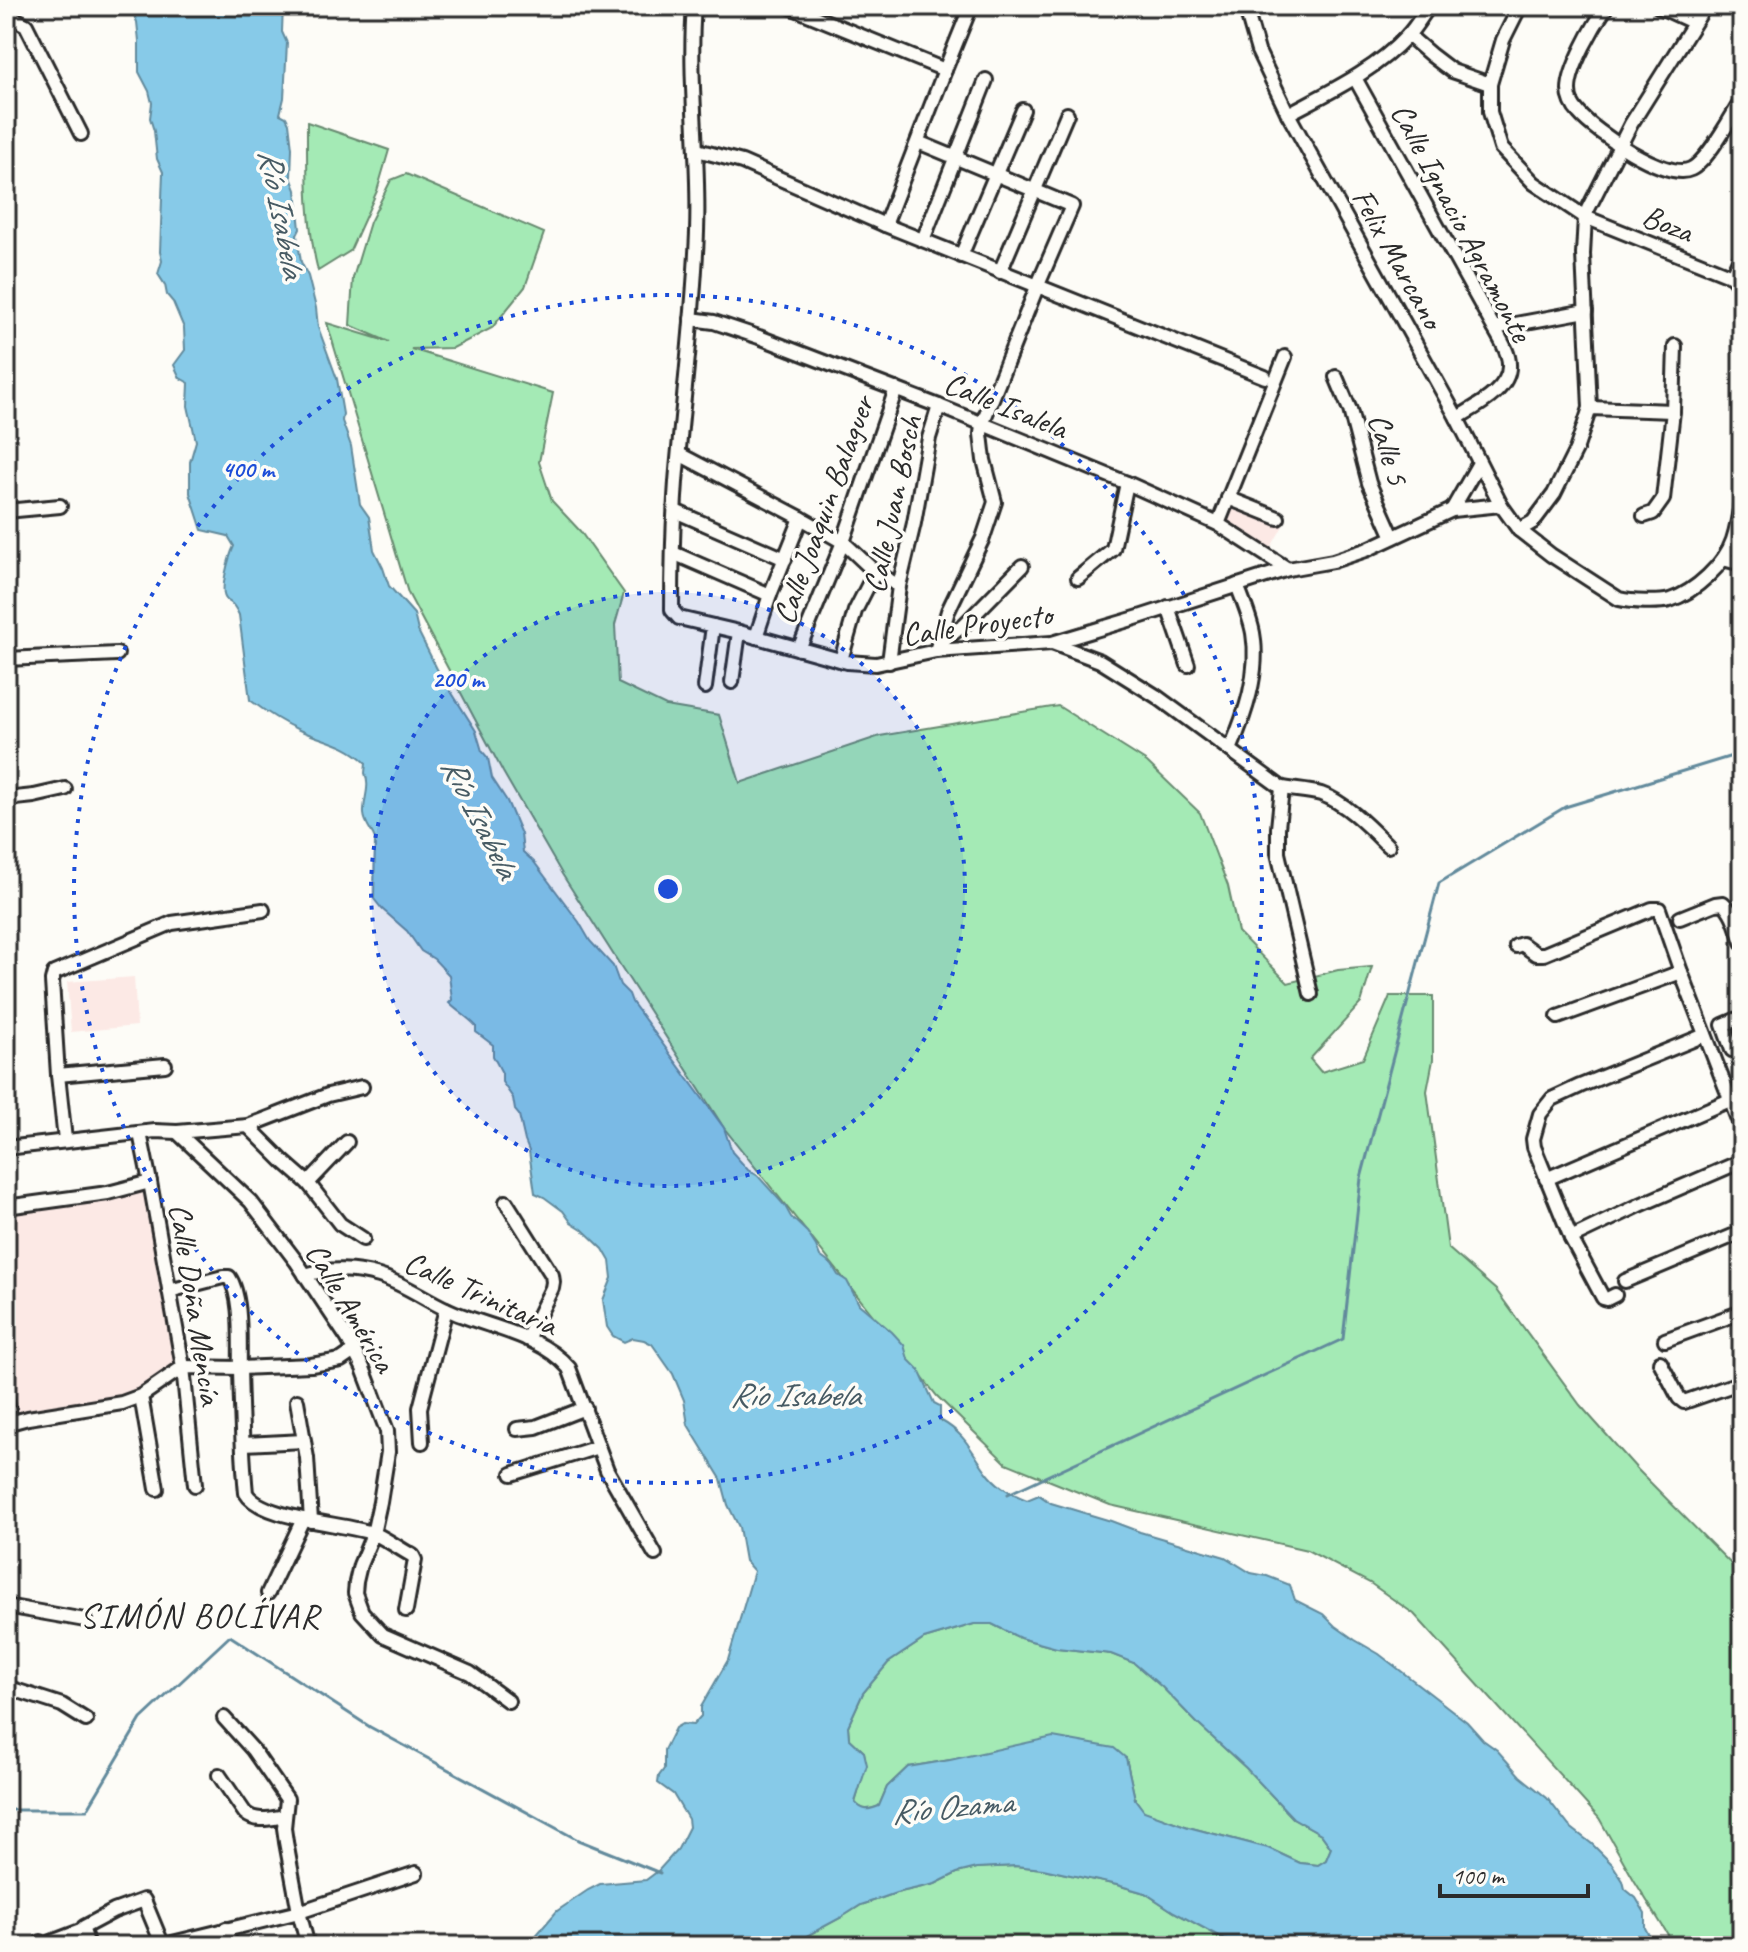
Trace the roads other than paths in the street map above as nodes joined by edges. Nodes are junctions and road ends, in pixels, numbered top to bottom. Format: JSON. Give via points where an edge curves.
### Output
{"nodes":[{"id":1,"x":694,"y":6,"type":"edge"},
{"id":2,"x":788,"y":6,"type":"edge"},
{"id":3,"x":971,"y":6,"type":"edge"},
{"id":4,"x":1245,"y":6,"type":"edge"},
{"id":5,"x":1429,"y":6,"type":"edge"},
{"id":6,"x":1520,"y":6,"type":"edge"},
{"id":7,"x":1607,"y":6,"type":"edge"},
{"id":8,"x":1658,"y":6,"type":"edge"},
{"id":9,"x":1705,"y":6,"type":"edge"},
{"id":10,"x":6,"y":14,"type":"edge"},
{"id":11,"x":1693,"y":22,"type":"junction"},
{"id":12,"x":1408,"y":35,"type":"junction"},
{"id":13,"x":945,"y":70,"type":"junction"},
{"id":14,"x":1355,"y":78,"type":"junction"},
{"id":15,"x":986,"y":80,"type":"dead end"},
{"id":16,"x":1490,"y":84,"type":"junction"},
{"id":17,"x":1742,"y":100,"type":"edge"},
{"id":18,"x":1023,"y":110,"type":"dead end"},
{"id":19,"x":1067,"y":114,"type":"dead end"},
{"id":20,"x":1288,"y":114,"type":"junction"},
{"id":21,"x":81,"y":134,"type":"dead end"},
{"id":22,"x":918,"y":142,"type":"junction"},
{"id":23,"x":1620,"y":144,"type":"junction"},
{"id":24,"x":697,"y":150,"type":"junction"},
{"id":25,"x":956,"y":158,"type":"junction"},
{"id":26,"x":996,"y":174,"type":"junction"},
{"id":27,"x":1036,"y":191,"type":"junction"},
{"id":28,"x":1585,"y":217,"type":"junction"},
{"id":29,"x":885,"y":225,"type":"junction"},
{"id":30,"x":923,"y":240,"type":"junction"},
{"id":31,"x":1742,"y":253,"type":"edge"},
{"id":32,"x":961,"y":256,"type":"junction"},
{"id":33,"x":1000,"y":272,"type":"junction"},
{"id":34,"x":1732,"y":276,"type":"junction"},
{"id":35,"x":1037,"y":287,"type":"junction"},
{"id":36,"x":1742,"y":289,"type":"edge"},
{"id":37,"x":1586,"y":311,"type":"junction"},
{"id":38,"x":691,"y":319,"type":"junction"},
{"id":39,"x":1494,"y":328,"type":"junction"},
{"id":40,"x":1675,"y":346,"type":"dead end"},
{"id":41,"x":1285,"y":357,"type":"dead end"},
{"id":42,"x":1265,"y":377,"type":"dead end"},
{"id":43,"x":1336,"y":377,"type":"dead end"},
{"id":44,"x":896,"y":389,"type":"junction"},
{"id":45,"x":939,"y":406,"type":"junction"},
{"id":46,"x":1590,"y":408,"type":"junction"},
{"id":47,"x":1673,"y":411,"type":"junction"},
{"id":48,"x":1457,"y":418,"type":"junction"},
{"id":49,"x":982,"y":424,"type":"junction"},
{"id":50,"x":679,"y":454,"type":"junction"},
{"id":51,"x":1479,"y":463,"type":"junction"},
{"id":52,"x":1127,"y":483,"type":"junction"},
{"id":53,"x":1742,"y":496,"type":"edge"},
{"id":54,"x":1228,"y":498,"type":"junction"},
{"id":55,"x":1501,"y":505,"type":"junction"},
{"id":56,"x":60,"y":506,"type":"dead end"},
{"id":57,"x":1452,"y":510,"type":"junction"},
{"id":58,"x":6,"y":511,"type":"edge"},
{"id":59,"x":675,"y":511,"type":"junction"},
{"id":60,"x":1644,"y":516,"type":"dead end"},
{"id":61,"x":801,"y":518,"type":"junction"},
{"id":62,"x":1278,"y":518,"type":"dead end"},
{"id":63,"x":1218,"y":524,"type":"junction"},
{"id":64,"x":1519,"y":530,"type":"junction"},
{"id":65,"x":1393,"y":537,"type":"junction"},
{"id":66,"x":843,"y":542,"type":"junction"},
{"id":67,"x":673,"y":553,"type":"junction"},
{"id":68,"x":785,"y":559,"type":"junction"},
{"id":69,"x":1723,"y":559,"type":"junction"},
{"id":70,"x":1742,"y":564,"type":"edge"},
{"id":71,"x":1022,"y":566,"type":"dead end"},
{"id":72,"x":1288,"y":569,"type":"junction"},
{"id":73,"x":875,"y":572,"type":"junction"},
{"id":74,"x":1078,"y":578,"type":"dead end"},
{"id":75,"x":1237,"y":585,"type":"junction"},
{"id":76,"x":899,"y":586,"type":"junction"},
{"id":77,"x":770,"y":595,"type":"junction"},
{"id":78,"x":1168,"y":607,"type":"junction"},
{"id":79,"x":713,"y":626,"type":"junction"},
{"id":80,"x":739,"y":632,"type":"junction"},
{"id":81,"x":756,"y":637,"type":"junction"},
{"id":82,"x":1052,"y":643,"type":"junction"},
{"id":83,"x":937,"y":648,"type":"junction"},
{"id":84,"x":799,"y":649,"type":"junction"},
{"id":85,"x":117,"y":654,"type":"dead end"},
{"id":86,"x":6,"y":659,"type":"edge"},
{"id":87,"x":841,"y":660,"type":"junction"},
{"id":88,"x":889,"y":662,"type":"junction"},
{"id":89,"x":1188,"y":665,"type":"dead end"},
{"id":90,"x":732,"y":682,"type":"dead end"},
{"id":91,"x":705,"y":687,"type":"dead end"},
{"id":92,"x":1230,"y":750,"type":"junction"},
{"id":93,"x":1282,"y":788,"type":"junction"},
{"id":94,"x":65,"y":789,"type":"dead end"},
{"id":95,"x":6,"y":799,"type":"edge"},
{"id":96,"x":1388,"y":846,"type":"dead end"},
{"id":97,"x":263,"y":910,"type":"dead end"},
{"id":98,"x":1680,"y":918,"type":"dead end"},
{"id":99,"x":1742,"y":942,"type":"edge"},
{"id":100,"x":1516,"y":946,"type":"dead end"},
{"id":101,"x":1681,"y":972,"type":"junction"},
{"id":102,"x":1311,"y":994,"type":"dead end"},
{"id":103,"x":1558,"y":1017,"type":"dead end"},
{"id":104,"x":1742,"y":1017,"type":"edge"},
{"id":105,"x":1705,"y":1035,"type":"junction"},
{"id":106,"x":1732,"y":1050,"type":"dead end"},
{"id":107,"x":165,"y":1065,"type":"dead end"},
{"id":108,"x":58,"y":1075,"type":"junction"},
{"id":109,"x":362,"y":1087,"type":"dead end"},
{"id":110,"x":1730,"y":1100,"type":"junction"},
{"id":111,"x":248,"y":1126,"type":"junction"},
{"id":112,"x":1742,"y":1128,"type":"edge"},
{"id":113,"x":177,"y":1132,"type":"junction"},
{"id":114,"x":140,"y":1133,"type":"junction"},
{"id":115,"x":65,"y":1140,"type":"junction"},
{"id":116,"x":347,"y":1142,"type":"dead end"},
{"id":117,"x":6,"y":1148,"type":"edge"},
{"id":118,"x":1742,"y":1161,"type":"edge"},
{"id":119,"x":1546,"y":1179,"type":"junction"},
{"id":120,"x":150,"y":1182,"type":"junction"},
{"id":121,"x":308,"y":1183,"type":"junction"},
{"id":122,"x":506,"y":1202,"type":"dead end"},
{"id":123,"x":6,"y":1207,"type":"edge"},
{"id":124,"x":1742,"y":1232,"type":"edge"},
{"id":125,"x":1571,"y":1238,"type":"junction"},
{"id":126,"x":363,"y":1239,"type":"dead end"},
{"id":127,"x":305,"y":1275,"type":"junction"},
{"id":128,"x":1625,"y":1281,"type":"dead end"},
{"id":129,"x":169,"y":1291,"type":"junction"},
{"id":130,"x":1615,"y":1295,"type":"dead end"},
{"id":131,"x":446,"y":1309,"type":"junction"},
{"id":132,"x":1742,"y":1312,"type":"edge"},
{"id":133,"x":527,"y":1339,"type":"junction"},
{"id":134,"x":1665,"y":1340,"type":"dead end"},
{"id":135,"x":354,"y":1351,"type":"junction"},
{"id":136,"x":1660,"y":1362,"type":"dead end"},
{"id":137,"x":183,"y":1367,"type":"junction"},
{"id":138,"x":240,"y":1368,"type":"junction"},
{"id":139,"x":1742,"y":1382,"type":"edge"},
{"id":140,"x":6,"y":1395,"type":"edge"},
{"id":141,"x":141,"y":1396,"type":"junction"},
{"id":142,"x":297,"y":1401,"type":"dead end"},
{"id":143,"x":585,"y":1408,"type":"junction"},
{"id":144,"x":8,"y":1423,"type":"edge"},
{"id":145,"x":517,"y":1429,"type":"dead end"},
{"id":146,"x":304,"y":1441,"type":"junction"},
{"id":147,"x":422,"y":1442,"type":"dead end"},
{"id":148,"x":243,"y":1444,"type":"junction"},
{"id":149,"x":598,"y":1447,"type":"junction"},
{"id":150,"x":512,"y":1474,"type":"dead end"},
{"id":151,"x":195,"y":1485,"type":"dead end"},
{"id":152,"x":157,"y":1489,"type":"dead end"},
{"id":153,"x":307,"y":1520,"type":"junction"},
{"id":154,"x":373,"y":1534,"type":"junction"},
{"id":155,"x":655,"y":1554,"type":"dead end"},
{"id":156,"x":268,"y":1593,"type":"dead end"},
{"id":157,"x":6,"y":1606,"type":"edge"},
{"id":158,"x":406,"y":1610,"type":"dead end"},
{"id":159,"x":85,"y":1620,"type":"dead end"},
{"id":160,"x":6,"y":1687,"type":"edge"},
{"id":161,"x":508,"y":1701,"type":"dead end"},
{"id":162,"x":224,"y":1718,"type":"dead end"},
{"id":163,"x":86,"y":1720,"type":"dead end"},
{"id":164,"x":219,"y":1775,"type":"dead end"},
{"id":165,"x":285,"y":1816,"type":"junction"},
{"id":166,"x":416,"y":1873,"type":"dead end"},
{"id":167,"x":299,"y":1912,"type":"junction"},
{"id":168,"x":226,"y":1929,"type":"junction"},
{"id":169,"x":83,"y":1930,"type":"junction"},
{"id":170,"x":41,"y":1944,"type":"edge"},
{"id":171,"x":88,"y":1946,"type":"edge"},
{"id":172,"x":162,"y":1946,"type":"edge"},
{"id":173,"x":231,"y":1946,"type":"edge"},
{"id":174,"x":308,"y":1946,"type":"edge"}],
"edges":[{"from":1,"to":24,"type":"street"},
{"from":2,"to":13,"type":"street"},
{"from":3,"to":13,"type":"street"},
{"from":4,"to":20,"type":"street","name":"Felix Marcano","via":[[1258,51]]},
{"from":5,"to":12,"type":"street"},
{"from":6,"to":16,"type":"street"},
{"from":7,"to":23,"type":"street","via":[[1574,67],[1569,93],[1579,113]]},
{"from":8,"to":11,"type":"street"},
{"from":9,"to":11,"type":"street"},
{"from":10,"to":21,"type":"street","via":[[26,25]]},
{"from":11,"to":23,"type":"street"},
{"from":12,"to":14,"type":"street"},
{"from":12,"to":16,"type":"street","via":[[1452,71]]},
{"from":13,"to":22,"type":"street"},
{"from":14,"to":20,"type":"street"},
{"from":14,"to":39,"type":"street","name":"Calle Ignacio Agramonte"},
{"from":15,"to":25,"type":"street"},
{"from":16,"to":28,"type":"street","name":"Boza","via":[[1490,112],[1501,148],[1534,183]]},
{"from":17,"to":23,"type":"street","via":[[1702,162],[1686,172],[1643,160]]},
{"from":18,"to":26,"type":"street"},
{"from":19,"to":27,"type":"street"},
{"from":20,"to":48,"type":"street","name":"Felix Marcano"},
{"from":22,"to":25,"type":"street"},
{"from":22,"to":29,"type":"street"},
{"from":23,"to":28,"type":"street"},
{"from":24,"to":29,"type":"street","via":[[742,162]]},
{"from":24,"to":38,"type":"street"},
{"from":25,"to":26,"type":"street"},
{"from":25,"to":30,"type":"street"},
{"from":26,"to":27,"type":"street"},
{"from":26,"to":32,"type":"street"},
{"from":27,"to":33,"type":"street"},
{"from":27,"to":35,"type":"street","via":[[1072,206]]},
{"from":28,"to":34,"type":"street","name":"Boza"},
{"from":28,"to":37,"type":"street"},
{"from":29,"to":30,"type":"street"},
{"from":30,"to":32,"type":"street"},
{"from":31,"to":34,"type":"street"},
{"from":32,"to":33,"type":"street"},
{"from":33,"to":35,"type":"street"},
{"from":34,"to":36,"type":"street"},
{"from":35,"to":42,"type":"street"},
{"from":35,"to":49,"type":"street"},
{"from":37,"to":39,"type":"street"},
{"from":37,"to":46,"type":"street"},
{"from":38,"to":44,"type":"street","name":"Calle Isalela","via":[[759,337]]},
{"from":38,"to":50,"type":"street"},
{"from":39,"to":48,"type":"street","name":"Calle Ignacio Agramonte","via":[[1508,356],[1508,374],[1489,398]]},
{"from":40,"to":47,"type":"street"},
{"from":41,"to":54,"type":"street"},
{"from":43,"to":65,"type":"street","name":"Calle 5","via":[[1369,483]]},
{"from":44,"to":45,"type":"street","name":"Calle Isalela"},
{"from":44,"to":66,"type":"street","name":"Calle Joaquin Balaguer"},
{"from":45,"to":49,"type":"street","name":"Calle Isalela"},
{"from":45,"to":76,"type":"street","name":"Calle Juan Bosch"},
{"from":46,"to":47,"type":"street"},
{"from":46,"to":64,"type":"street","via":[[1554,494],[1533,522]]},
{"from":47,"to":60,"type":"street","via":[[1663,499]]},
{"from":48,"to":51,"type":"street","name":"Felix Marcano"},
{"from":49,"to":52,"type":"street","name":"Calle Isalela"},
{"from":49,"to":83,"type":"street","via":[[995,502]]},
{"from":50,"to":59,"type":"street"},
{"from":50,"to":61,"type":"street"},
{"from":51,"to":55,"type":"street","name":"Felix Marcano"},
{"from":51,"to":57,"type":"street"},
{"from":52,"to":63,"type":"street","name":"Calle Isalela"},
{"from":52,"to":74,"type":"street","via":[[1113,549]]},
{"from":53,"to":69,"type":"street"},
{"from":54,"to":62,"type":"street"},
{"from":54,"to":63,"type":"street"},
{"from":55,"to":57,"type":"street","name":"Calle Proyecto"},
{"from":55,"to":64,"type":"street","name":"Felix Marcano"},
{"from":56,"to":58,"type":"street"},
{"from":57,"to":65,"type":"street","name":"Calle Proyecto"},
{"from":59,"to":67,"type":"street"},
{"from":59,"to":68,"type":"street"},
{"from":61,"to":66,"type":"street"},
{"from":61,"to":68,"type":"street"},
{"from":63,"to":72,"type":"street","name":"Calle Isalela"},
{"from":64,"to":69,"type":"street","name":"Felix Marcano","via":[[1619,599],[1630,601],[1669,600],[1694,588]]},
{"from":65,"to":72,"type":"street","name":"Calle Proyecto","via":[[1333,561]]},
{"from":66,"to":73,"type":"street"},
{"from":66,"to":84,"type":"street","name":"Calle Joaquin Balaguer"},
{"from":67,"to":77,"type":"street"},
{"from":67,"to":79,"type":"street","name":"Calle Proyecto","via":[[672,610],[679,618]]},
{"from":68,"to":77,"type":"street"},
{"from":69,"to":70,"type":"street"},
{"from":71,"to":83,"type":"street"},
{"from":72,"to":75,"type":"street","name":"Calle Proyecto"},
{"from":73,"to":76,"type":"street"},
{"from":73,"to":87,"type":"street","via":[[855,611]]},
{"from":75,"to":78,"type":"street","name":"Calle Proyecto"},
{"from":75,"to":92,"type":"street","via":[[1254,636],[1253,673],[1245,715]]},
{"from":76,"to":88,"type":"street","name":"Calle Juan Bosch"},
{"from":77,"to":81,"type":"street"},
{"from":78,"to":82,"type":"street","name":"Calle Proyecto"},
{"from":78,"to":89,"type":"street"},
{"from":79,"to":80,"type":"street","name":"Calle Proyecto"},
{"from":79,"to":91,"type":"street"},
{"from":80,"to":81,"type":"street","name":"Calle Proyecto"},
{"from":80,"to":90,"type":"street"},
{"from":81,"to":84,"type":"street","name":"Calle Proyecto"},
{"from":82,"to":83,"type":"street","name":"Calle Proyecto"},
{"from":82,"to":92,"type":"street","via":[[1100,661]]},
{"from":83,"to":88,"type":"street","name":"Calle Proyecto"},
{"from":84,"to":87,"type":"street","name":"Calle Proyecto"},
{"from":85,"to":86,"type":"street"},
{"from":87,"to":88,"type":"street","name":"Calle Proyecto"},
{"from":92,"to":93,"type":"street"},
{"from":93,"to":96,"type":"street","via":[[1332,798]]},
{"from":93,"to":102,"type":"street","via":[[1278,853]]},
{"from":94,"to":95,"type":"street"},
{"from":97,"to":108,"type":"street","via":[[172,923],[54,973]]},
{"from":98,"to":99,"type":"street","via":[[1723,903]]},
{"from":100,"to":101,"type":"street","via":[[1544,954],[1655,908]]},
{"from":101,"to":103,"type":"street"},
{"from":101,"to":105,"type":"street"},
{"from":104,"to":106,"type":"street","via":[[1723,1025]]},
{"from":105,"to":110,"type":"street"},
{"from":105,"to":119,"type":"street","via":[[1552,1099],[1540,1114],[1533,1139]]},
{"from":107,"to":108,"type":"street"},
{"from":108,"to":115,"type":"street"},
{"from":109,"to":111,"type":"street"},
{"from":110,"to":112,"type":"street"},
{"from":110,"to":119,"type":"street"},
{"from":111,"to":113,"type":"street"},
{"from":111,"to":121,"type":"street"},
{"from":113,"to":114,"type":"street"},
{"from":113,"to":127,"type":"street","name":"Calle América","via":[[251,1202]]},
{"from":114,"to":115,"type":"street"},
{"from":114,"to":120,"type":"street","name":"Calle Doña Mencía"},
{"from":115,"to":117,"type":"street"},
{"from":116,"to":121,"type":"street"},
{"from":118,"to":125,"type":"street"},
{"from":119,"to":125,"type":"street"},
{"from":120,"to":123,"type":"street"},
{"from":120,"to":129,"type":"street","name":"Calle Doña Mencía"},
{"from":121,"to":126,"type":"street","via":[[340,1224]]},
{"from":122,"to":133,"type":"street","via":[[552,1275],[552,1288]]},
{"from":124,"to":128,"type":"street"},
{"from":125,"to":130,"type":"street","via":[[1603,1298]]},
{"from":127,"to":131,"type":"street","name":"Calle Trinitaria","via":[[333,1270],[378,1276]]},
{"from":127,"to":135,"type":"street","name":"Calle América"},
{"from":129,"to":137,"type":"street","name":"Calle Doña Mencía"},
{"from":129,"to":138,"type":"street","via":[[229,1277],[240,1320]]},
{"from":131,"to":133,"type":"street","name":"Calle Trinitaria"},
{"from":131,"to":147,"type":"street","via":[[420,1408]]},
{"from":132,"to":134,"type":"street"},
{"from":133,"to":143,"type":"street","name":"Calle Trinitaria","via":[[559,1356]]},
{"from":135,"to":138,"type":"street","via":[[320,1364]]},
{"from":135,"to":154,"type":"street","name":"Calle América","via":[[387,1431]]},
{"from":136,"to":139,"type":"street","via":[[1684,1402]]},
{"from":137,"to":138,"type":"street"},
{"from":137,"to":141,"type":"street"},
{"from":137,"to":151,"type":"street","name":"Calle Doña Mencía"},
{"from":138,"to":148,"type":"street"},
{"from":140,"to":144,"type":"street"},
{"from":141,"to":144,"type":"street"},
{"from":141,"to":152,"type":"street"},
{"from":142,"to":146,"type":"street"},
{"from":143,"to":145,"type":"street"},
{"from":143,"to":149,"type":"street","name":"Calle Trinitaria"},
{"from":146,"to":148,"type":"street"},
{"from":146,"to":153,"type":"street"},
{"from":148,"to":153,"type":"street","via":[[249,1499]]},
{"from":149,"to":150,"type":"street"},
{"from":149,"to":155,"type":"street","name":"Calle Trinitaria"},
{"from":153,"to":154,"type":"street"},
{"from":153,"to":156,"type":"street"},
{"from":154,"to":158,"type":"street","via":[[415,1558]]},
{"from":154,"to":161,"type":"street","name":"Calle América","via":[[357,1574],[355,1593],[362,1612],[383,1635],[470,1673]]},
{"from":157,"to":159,"type":"street"},
{"from":160,"to":163,"type":"street","via":[[62,1705]]},
{"from":162,"to":165,"type":"street","via":[[281,1790]]},
{"from":164,"to":165,"type":"street","via":[[250,1817]]},
{"from":165,"to":167,"type":"street"},
{"from":166,"to":167,"type":"street"},
{"from":167,"to":168,"type":"street"},
{"from":167,"to":174,"type":"street"},
{"from":168,"to":172,"type":"street"},
{"from":168,"to":173,"type":"street"},
{"from":169,"to":170,"type":"street"},
{"from":169,"to":171,"type":"street"},
{"from":169,"to":172,"type":"street","via":[[100,1917],[145,1900]]}]}
